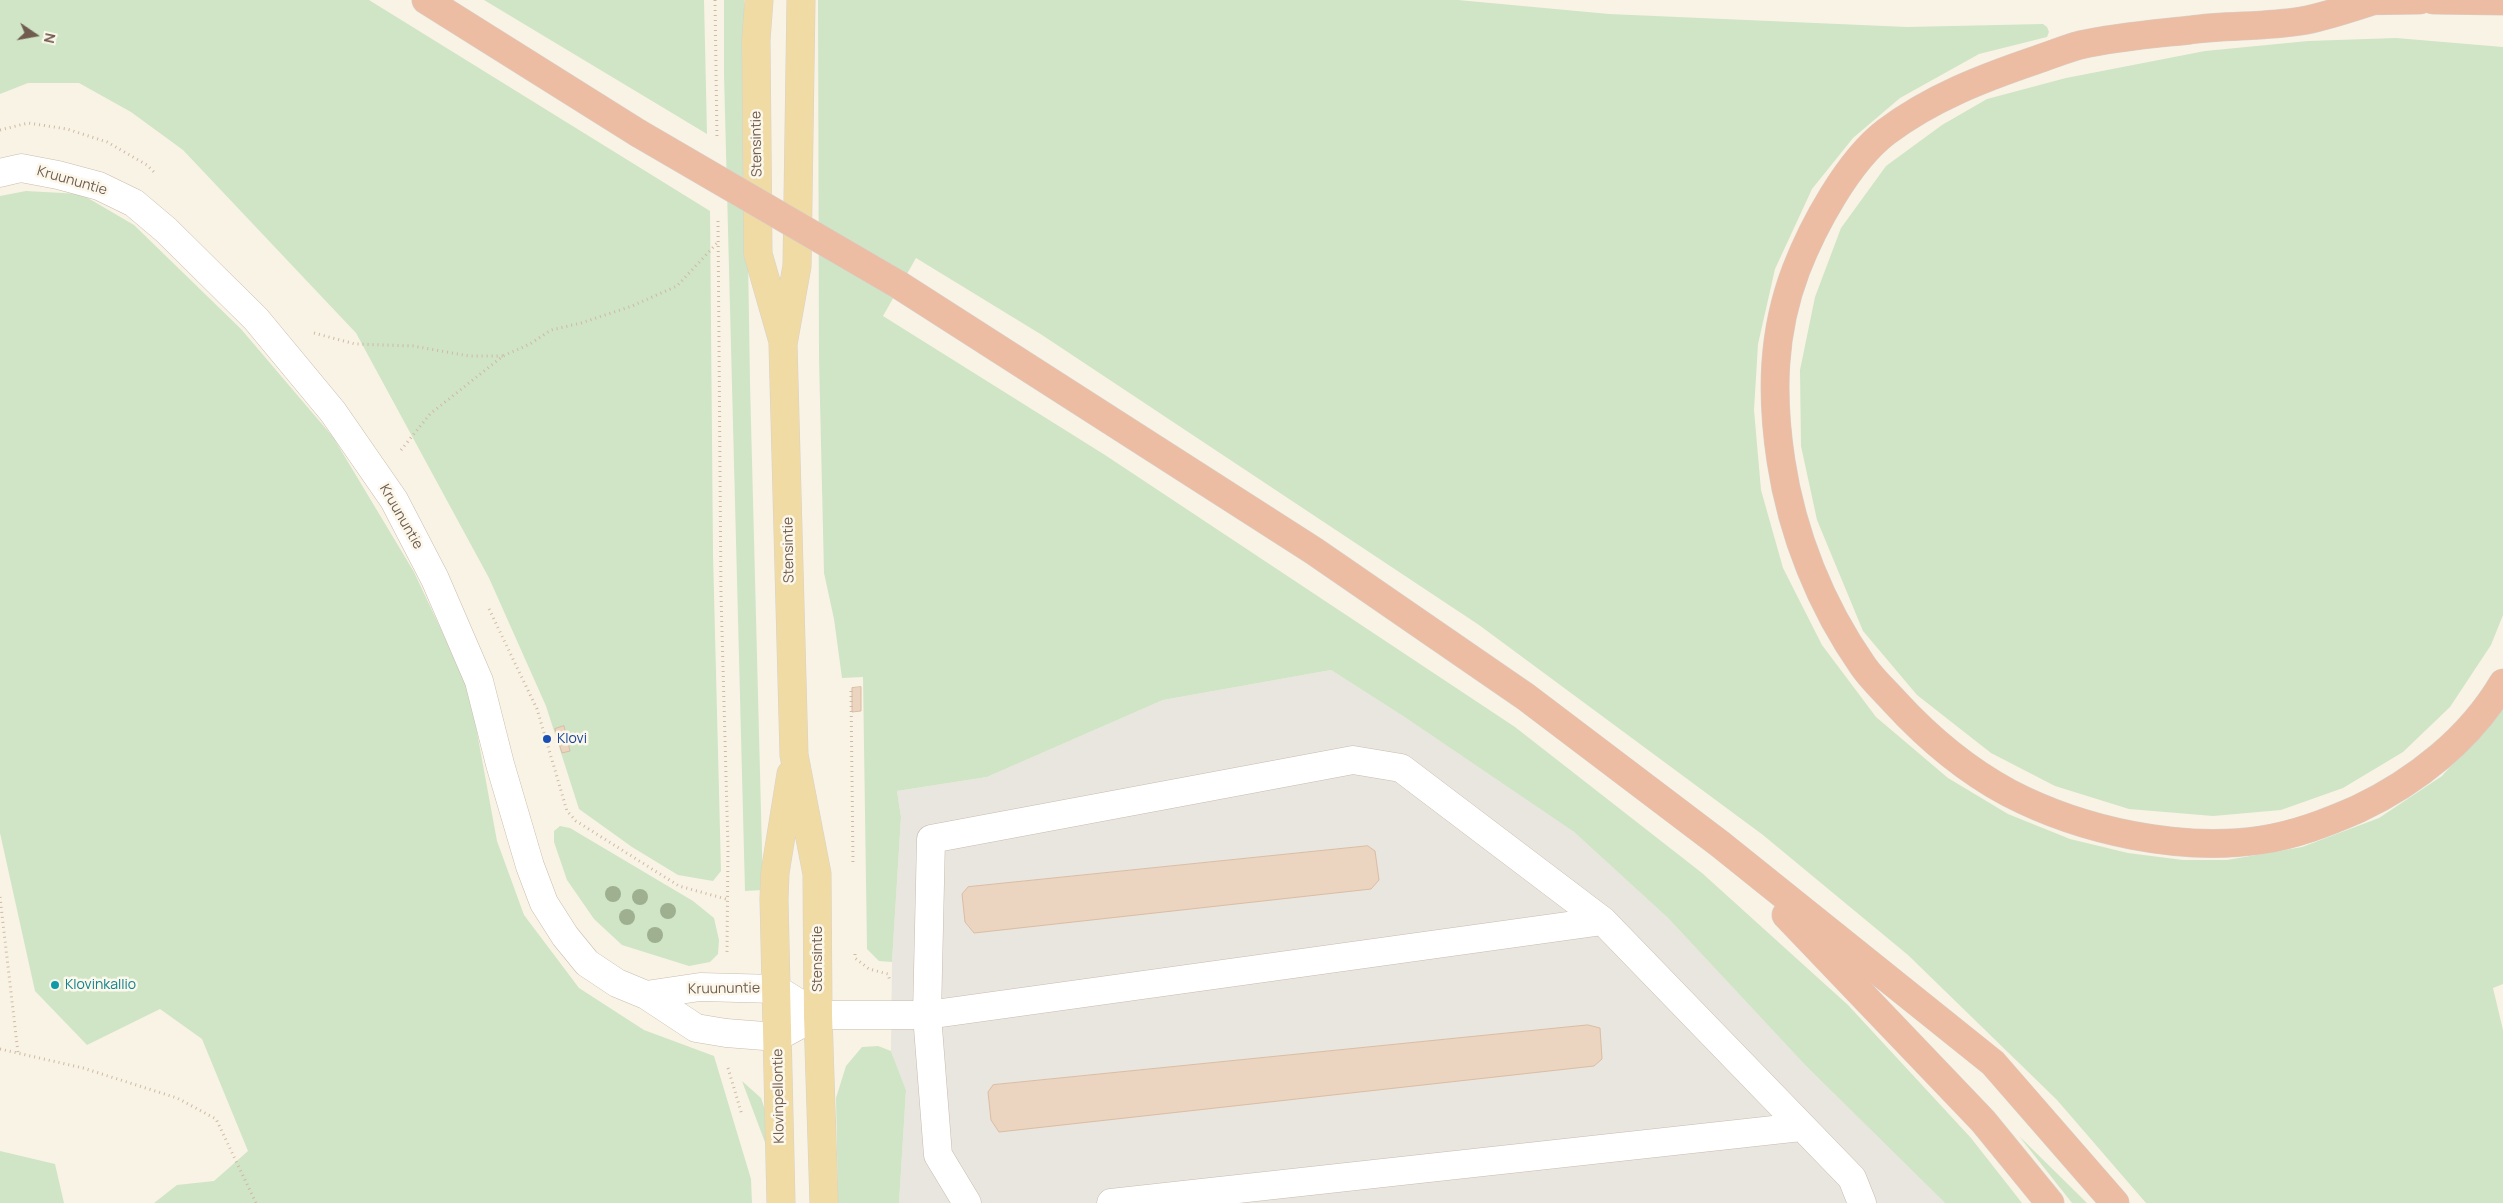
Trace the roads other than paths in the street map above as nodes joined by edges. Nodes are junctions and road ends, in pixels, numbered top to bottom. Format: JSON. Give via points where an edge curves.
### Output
{"nodes":[{"id":1,"x":426,"y":0,"type":"edge"},
{"id":2,"x":759,"y":0,"type":"edge"},
{"id":3,"x":801,"y":0,"type":"edge"},
{"id":4,"x":2306,"y":0,"type":"edge"},
{"id":5,"x":2420,"y":0,"type":"edge"},
{"id":6,"x":2434,"y":0,"type":"edge"},
{"id":7,"x":2373,"y":1,"type":"edge"},
{"id":8,"x":2503,"y":1,"type":"edge"},
{"id":9,"x":0,"y":173,"type":"edge"},
{"id":10,"x":784,"y":344,"type":"junction"},
{"id":11,"x":2503,"y":684,"type":"edge"},
{"id":12,"x":794,"y":756,"type":"junction"},
{"id":13,"x":1720,"y":844,"type":"junction"},
{"id":14,"x":1603,"y":921,"type":"junction"},
{"id":15,"x":776,"y":989,"type":"junction"},
{"id":16,"x":646,"y":995,"type":"junction"},
{"id":17,"x":818,"y":1014,"type":"junction"},
{"id":18,"x":914,"y":1015,"type":"junction"},
{"id":19,"x":777,"y":1037,"type":"junction"},
{"id":20,"x":1801,"y":1127,"type":"junction"},
{"id":21,"x":781,"y":1203,"type":"edge"},
{"id":22,"x":824,"y":1203,"type":"edge"},
{"id":23,"x":967,"y":1203,"type":"edge"},
{"id":24,"x":1111,"y":1203,"type":"edge"},
{"id":25,"x":1862,"y":1203,"type":"edge"},
{"id":26,"x":2050,"y":1203,"type":"edge"},
{"id":27,"x":2115,"y":1203,"type":"edge"}],
"edges":[{"from":1,"to":13,"type":"highway","bridge":true,"via":[[638,133],[899,285],[1314,551],[1526,697]]},
{"from":2,"to":10,"type":"main road","name":"Stensintie","via":[[756,40],[758,254]]},
{"from":3,"to":10,"type":"main road","name":"Stensintie","via":[[797,266]]},
{"from":4,"to":7,"type":"highway"},
{"from":5,"to":7,"type":"highway"},
{"from":6,"to":8,"type":"highway"},
{"from":7,"to":11,"type":"highway","via":[[2302,21],[2193,29],[2078,46],[1985,77],[1923,108],[1882,135],[1843,180],[1808,239],[1784,303],[1774,366],[1776,427],[1785,490],[1804,554],[1832,615],[1864,668],[1910,719],[1956,759],[2010,793],[2069,818],[2127,834],[2198,843],[2260,840],[2318,827],[2374,801],[2421,771],[2465,734]]},
{"from":9,"to":16,"type":"street","name":"Kruununtie","via":[[21,168],[58,174],[99,186],[134,203],[256,319],[333,412],[394,500],[435,579],[479,681],[527,857],[544,903],[587,963],[617,983]]},
{"from":10,"to":12,"type":"main road","name":"Stensintie"},
{"from":12,"to":15,"type":"main road","name":"Stensintie","via":[[775,873]]},
{"from":12,"to":17,"type":"main road","name":"Stensintie","via":[[817,874]]},
{"from":13,"to":26,"type":"highway","via":[[1983,1121]]},
{"from":13,"to":27,"type":"highway","via":[[1994,1063]]},
{"from":14,"to":18,"type":"street"},
{"from":14,"to":18,"type":"street","via":[[1401,768],[1354,760],[931,839]]},
{"from":14,"to":20,"type":"street"},
{"from":15,"to":16,"type":"street","name":"Kruununtie","via":[[700,987]]},
{"from":15,"to":17,"type":"street","name":"Kruununtie"},
{"from":15,"to":19,"type":"main road","name":"Klovinpellontie"},
{"from":16,"to":19,"type":"street","name":"Kruununtie","via":[[696,1028]]},
{"from":17,"to":18,"type":"street"},
{"from":17,"to":19,"type":"street"},
{"from":17,"to":22,"type":"main road"},
{"from":18,"to":23,"type":"street","via":[[938,1155]]},
{"from":19,"to":21,"type":"main road","name":"Klovinpellontie"},
{"from":20,"to":24,"type":"street"},
{"from":20,"to":25,"type":"street","via":[[1852,1178]]}]}
